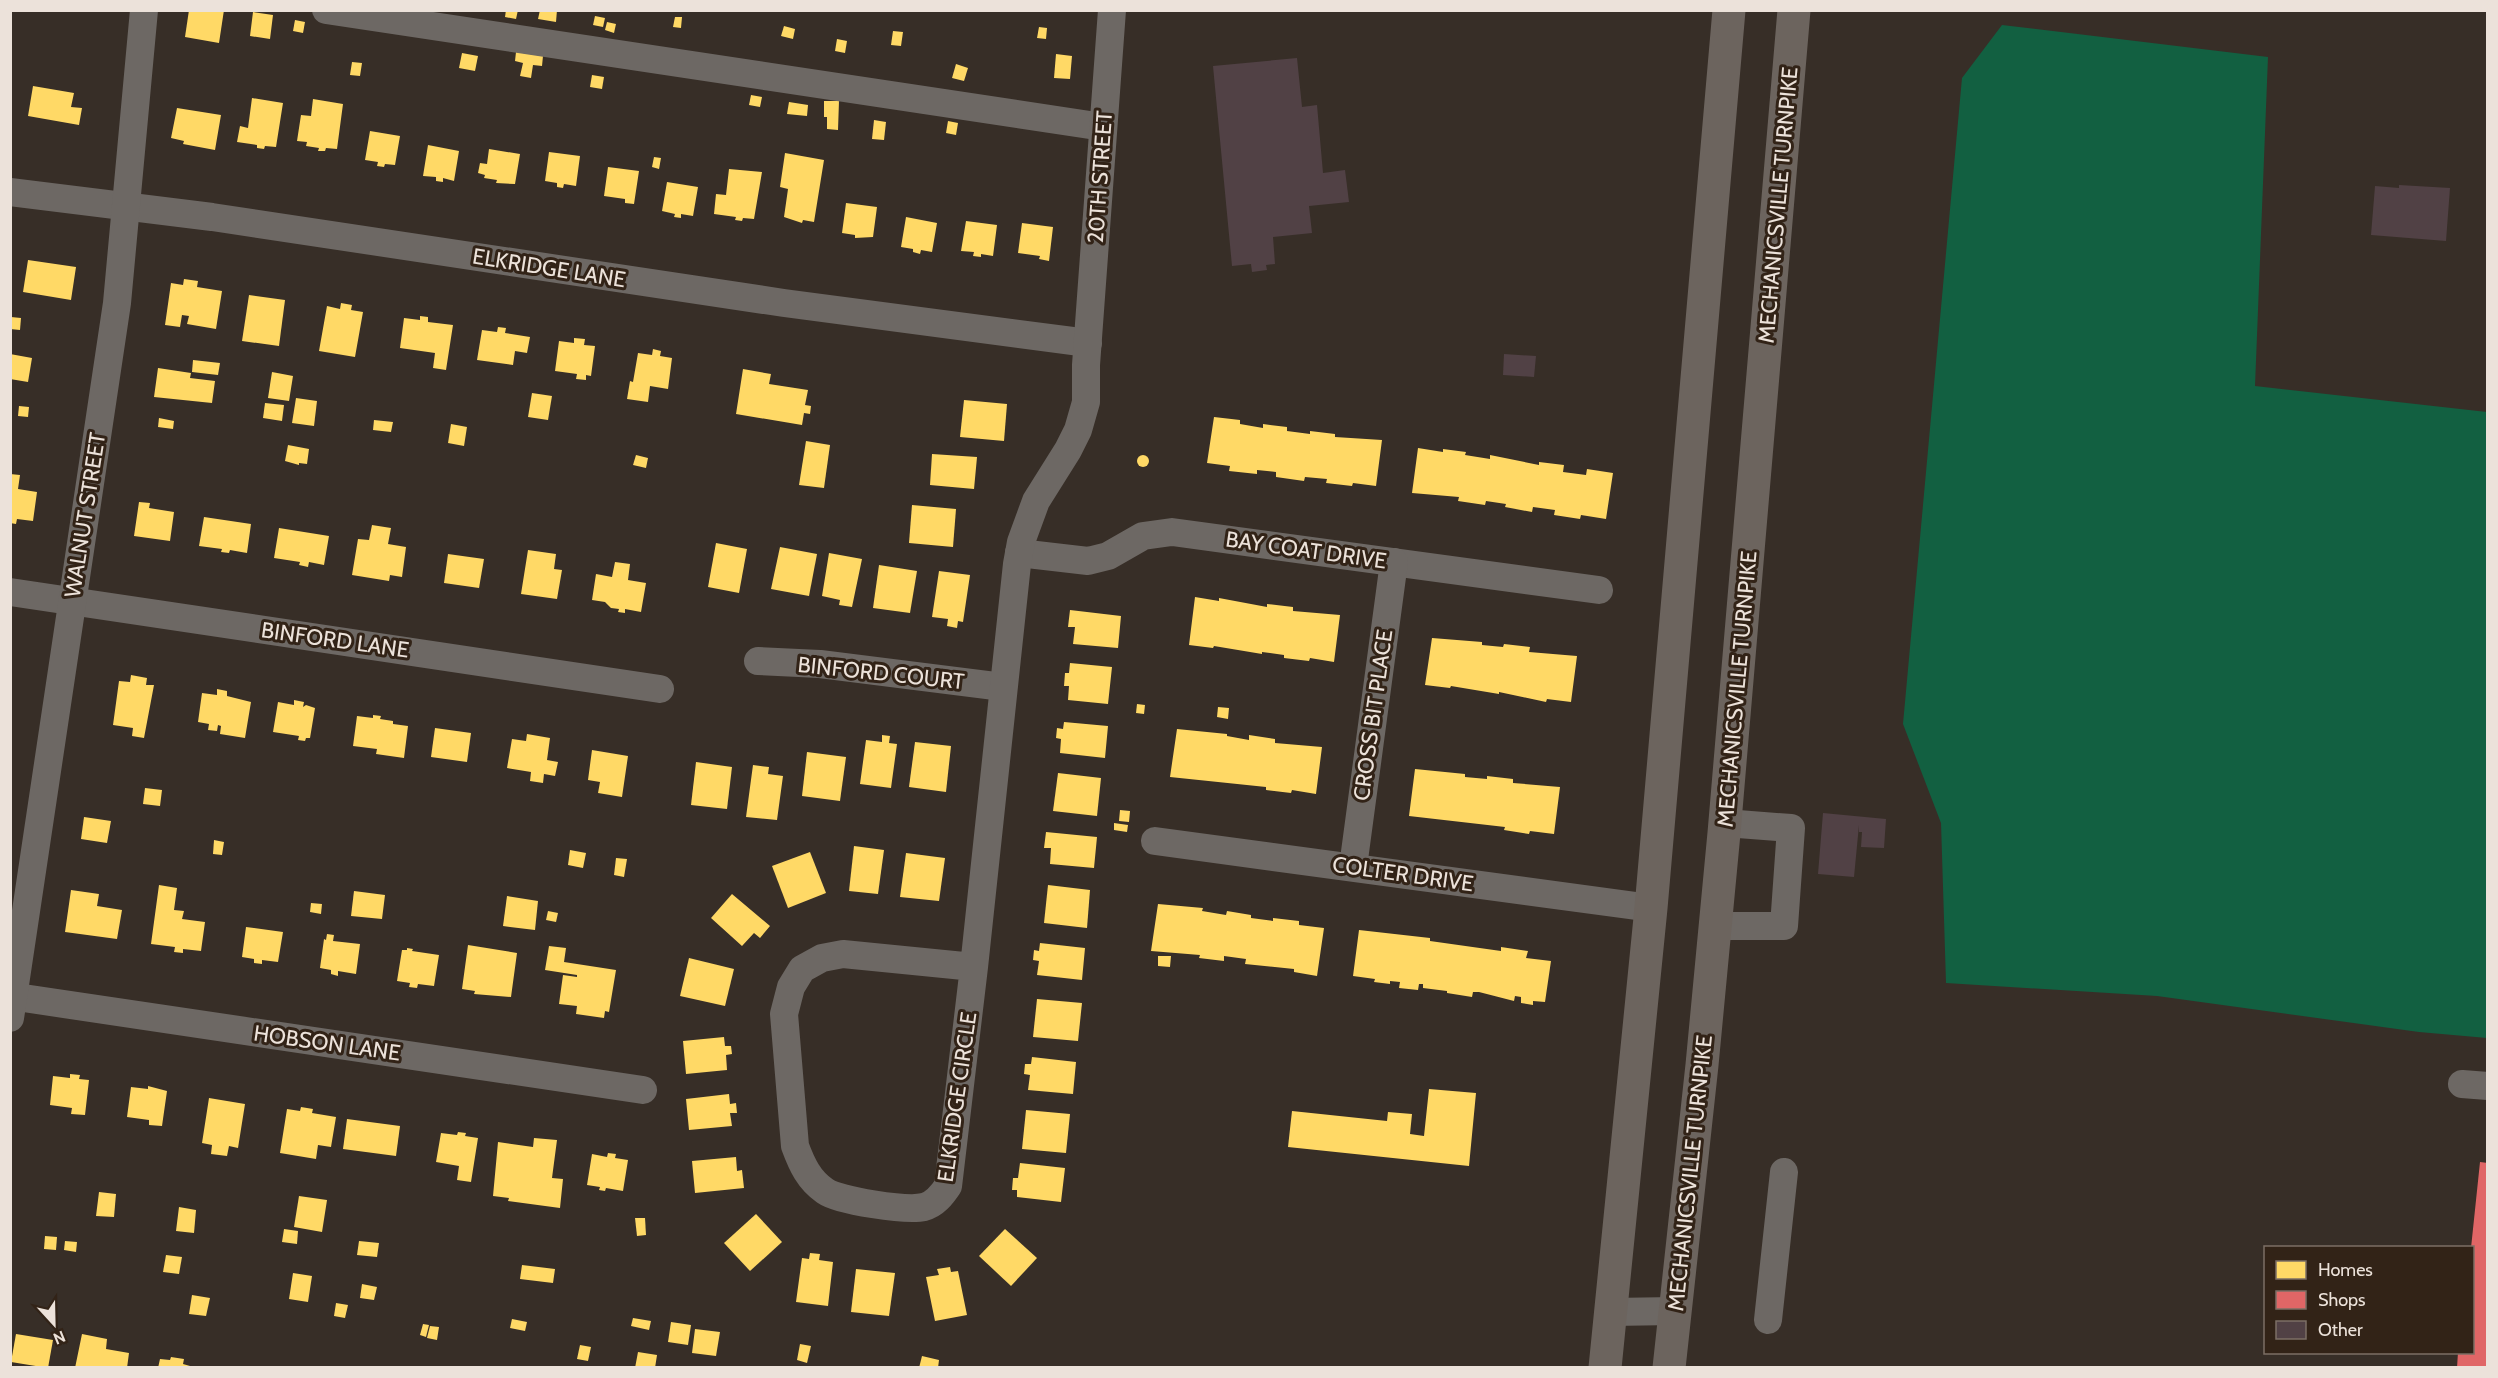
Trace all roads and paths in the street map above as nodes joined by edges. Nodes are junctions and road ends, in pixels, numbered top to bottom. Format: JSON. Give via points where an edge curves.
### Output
{"nodes":[{"id":1,"x":144,"y":10,"type":"edge"},
{"id":2,"x":326,"y":10,"type":"edge"},
{"id":3,"x":1112,"y":10,"type":"edge"},
{"id":4,"x":1729,"y":10,"type":"edge"},
{"id":5,"x":1794,"y":10,"type":"edge"},
{"id":6,"x":1103,"y":127,"type":"junction"},
{"id":7,"x":10,"y":192,"type":"edge"},
{"id":8,"x":127,"y":207,"type":"junction"},
{"id":9,"x":1088,"y":343,"type":"junction"},
{"id":10,"x":1019,"y":553,"type":"junction"},
{"id":11,"x":1394,"y":562,"type":"junction"},
{"id":12,"x":1599,"y":590,"type":"dead end"},
{"id":13,"x":10,"y":592,"type":"edge"},
{"id":14,"x":72,"y":601,"type":"junction"},
{"id":15,"x":758,"y":661,"type":"dead end"},
{"id":16,"x":1003,"y":687,"type":"junction"},
{"id":17,"x":660,"y":689,"type":"dead end"},
{"id":18,"x":1725,"y":823,"type":"junction"},
{"id":19,"x":1155,"y":841,"type":"dead end"},
{"id":20,"x":1353,"y":867,"type":"junction"},
{"id":21,"x":1652,"y":908,"type":"junction"},
{"id":22,"x":1716,"y":926,"type":"junction"},
{"id":23,"x":974,"y":967,"type":"junction"},
{"id":24,"x":12,"y":1003,"type":"edge"},
{"id":25,"x":643,"y":1090,"type":"dead end"},
{"id":26,"x":1784,"y":1172,"type":"dead end"},
{"id":27,"x":1675,"y":1311,"type":"junction"},
{"id":28,"x":1611,"y":1312,"type":"junction"},
{"id":29,"x":1768,"y":1320,"type":"dead end"},
{"id":30,"x":1605,"y":1368,"type":"edge"},
{"id":31,"x":1669,"y":1368,"type":"edge"}],
"edges":[{"from":1,"to":8,"type":"street","name":"WALNUT STREET"},
{"from":2,"to":6,"type":"street"},
{"from":3,"to":6,"type":"street","name":"20TH STREET"},
{"from":4,"to":21,"type":"highway"},
{"from":5,"to":18,"type":"highway","name":"MECHANICSVILLE TURNPIKE"},
{"from":6,"to":9,"type":"street","name":"20TH STREET"},
{"from":7,"to":8,"type":"street","name":"ELKRIDGE LANE"},
{"from":8,"to":9,"type":"street","name":"ELKRIDGE LANE"},
{"from":8,"to":14,"type":"street","name":"WALNUT STREET","via":[[117,303]]},
{"from":9,"to":10,"type":"street","name":"ELKRIDGE CIRCLE","via":[[1083,416],[1074,441],[1036,501]]},
{"from":10,"to":11,"type":"street","name":"BAY COAT DRIVE","via":[[1088,561],[1108,556],[1143,536],[1172,532]]},
{"from":10,"to":16,"type":"street","name":"ELKRIDGE CIRCLE"},
{"from":11,"to":12,"type":"street","name":"BAY COAT DRIVE"},
{"from":11,"to":20,"type":"street","name":"CROSS BIT PLACE"},
{"from":13,"to":14,"type":"street","name":"BINFORD LANE"},
{"from":14,"to":17,"type":"street","name":"BINFORD LANE"},
{"from":14,"to":24,"type":"street","name":"WALNUT STREET"},
{"from":15,"to":16,"type":"street","name":"BINFORD COURT","via":[[820,664]]},
{"from":16,"to":23,"type":"street","name":"ELKRIDGE CIRCLE"},
{"from":18,"to":22,"type":"highway","name":"MECHANICSVILLE TURNPIKE"},
{"from":18,"to":22,"type":"street","via":[[1791,828],[1784,926]]},
{"from":19,"to":20,"type":"street","name":"COLTER DRIVE"},
{"from":20,"to":21,"type":"street","name":"COLTER DRIVE"},
{"from":21,"to":28,"type":"highway"},
{"from":22,"to":27,"type":"highway","name":"MECHANICSVILLE TURNPIKE"},
{"from":23,"to":23,"type":"street","name":"ELKRIDGE CIRCLE","via":[[948,1186],[939,1198],[917,1208],[844,1200],[827,1193],[812,1180],[795,1146],[784,1014],[791,987],[802,969],[822,958],[843,954]]},
{"from":24,"to":25,"type":"street","name":"HOBSON LANE"},
{"from":26,"to":29,"type":"street"},
{"from":27,"to":28,"type":"street"},
{"from":27,"to":31,"type":"highway","name":"MECHANICSVILLE TURNPIKE"},
{"from":28,"to":30,"type":"highway"}]}
